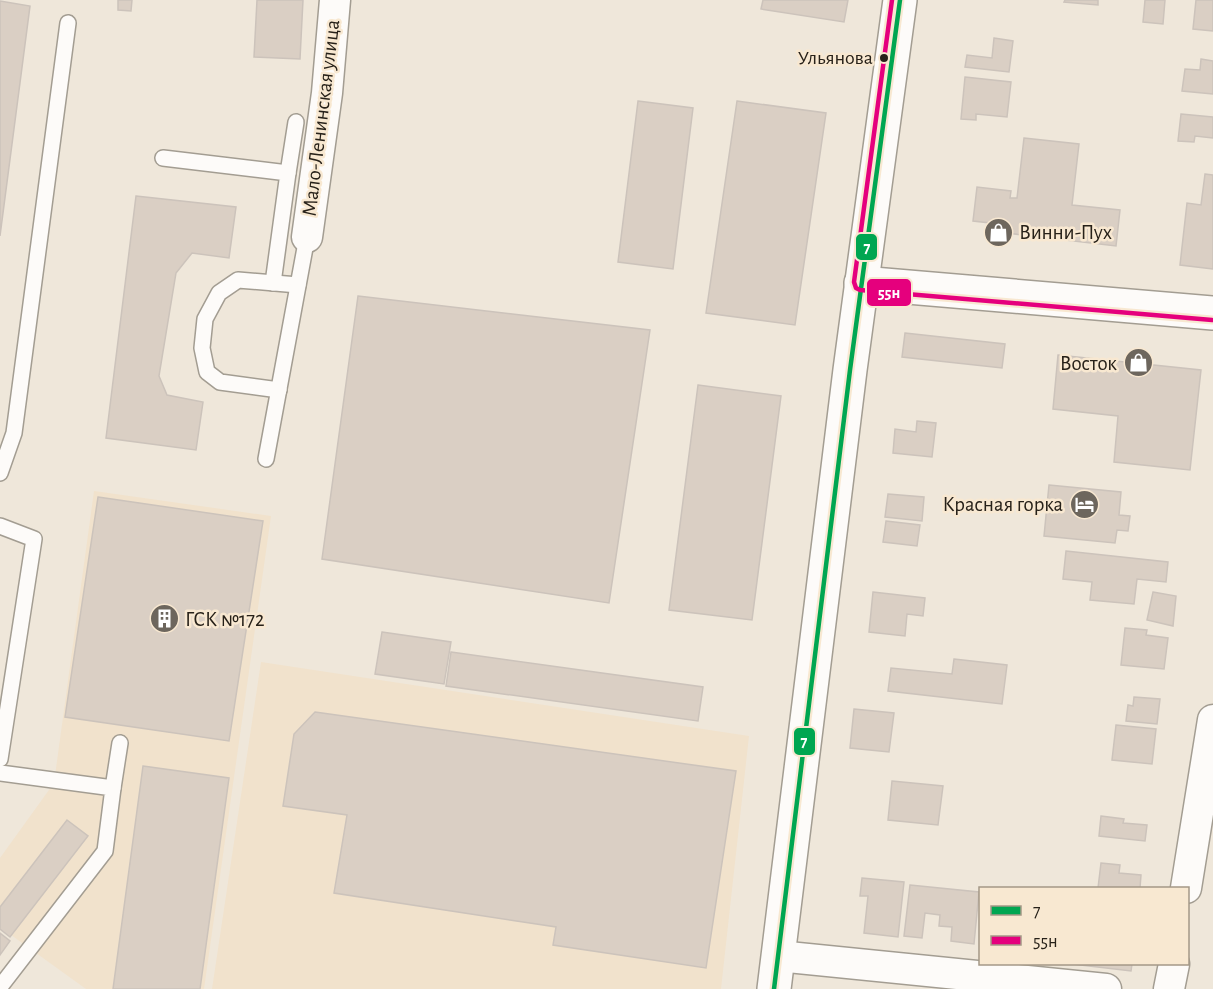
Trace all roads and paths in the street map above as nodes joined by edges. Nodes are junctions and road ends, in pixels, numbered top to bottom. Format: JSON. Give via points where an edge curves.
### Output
{"nodes":[{"id":1,"x":335,"y":0,"type":"edge"},
{"id":2,"x":900,"y":0,"type":"edge"},
{"id":3,"x":68,"y":23,"type":"dead end"},
{"id":4,"x":296,"y":122,"type":"dead end"},
{"id":5,"x":163,"y":158,"type":"dead end"},
{"id":6,"x":288,"y":173,"type":"junction"},
{"id":7,"x":307,"y":237,"type":"joint"},
{"id":8,"x":273,"y":283,"type":"junction"},
{"id":9,"x":861,"y":283,"type":"junction"},
{"id":10,"x":298,"y":285,"type":"junction"},
{"id":11,"x":1213,"y":313,"type":"edge"},
{"id":12,"x":279,"y":390,"type":"junction"},
{"id":13,"x":266,"y":459,"type":"dead end"},
{"id":14,"x":0,"y":473,"type":"edge"},
{"id":15,"x":0,"y":526,"type":"edge"},
{"id":16,"x":1213,"y":720,"type":"edge"},
{"id":17,"x":120,"y":743,"type":"dead end"},
{"id":18,"x":0,"y":759,"type":"edge"},
{"id":19,"x":0,"y":773,"type":"edge"},
{"id":20,"x":113,"y":788,"type":"junction"},
{"id":21,"x":1186,"y":887,"type":"edge"},
{"id":22,"x":778,"y":956,"type":"junction"},
{"id":23,"x":1173,"y":965,"type":"edge"},
{"id":24,"x":0,"y":987,"type":"edge"},
{"id":25,"x":774,"y":989,"type":"edge"},
{"id":26,"x":1106,"y":989,"type":"edge"},
{"id":27,"x":1169,"y":989,"type":"edge"}],
"edges":[{"from":1,"to":7,"type":"street","name":"Мало-Ленинская улица"},
{"from":2,"to":9,"type":"main road"},
{"from":3,"to":14,"type":"lane","via":[[14,433]]},
{"from":4,"to":6,"type":"lane"},
{"from":5,"to":6,"type":"lane"},
{"from":6,"to":8,"type":"lane"},
{"from":7,"to":10,"type":"lane"},
{"from":8,"to":10,"type":"lane"},
{"from":8,"to":12,"type":"lane","via":[[238,280],[219,293],[205,319],[202,348],[207,372],[220,382]]},
{"from":9,"to":11,"type":"main road"},
{"from":9,"to":22,"type":"main road"},
{"from":10,"to":12,"type":"lane"},
{"from":12,"to":13,"type":"lane"},
{"from":15,"to":18,"type":"lane","via":[[34,539]]},
{"from":16,"to":21,"type":"street"},
{"from":17,"to":20,"type":"lane"},
{"from":19,"to":20,"type":"lane"},
{"from":20,"to":24,"type":"lane","via":[[105,850]]},
{"from":22,"to":25,"type":"main road"},
{"from":22,"to":26,"type":"street"},
{"from":23,"to":27,"type":"street"}]}
